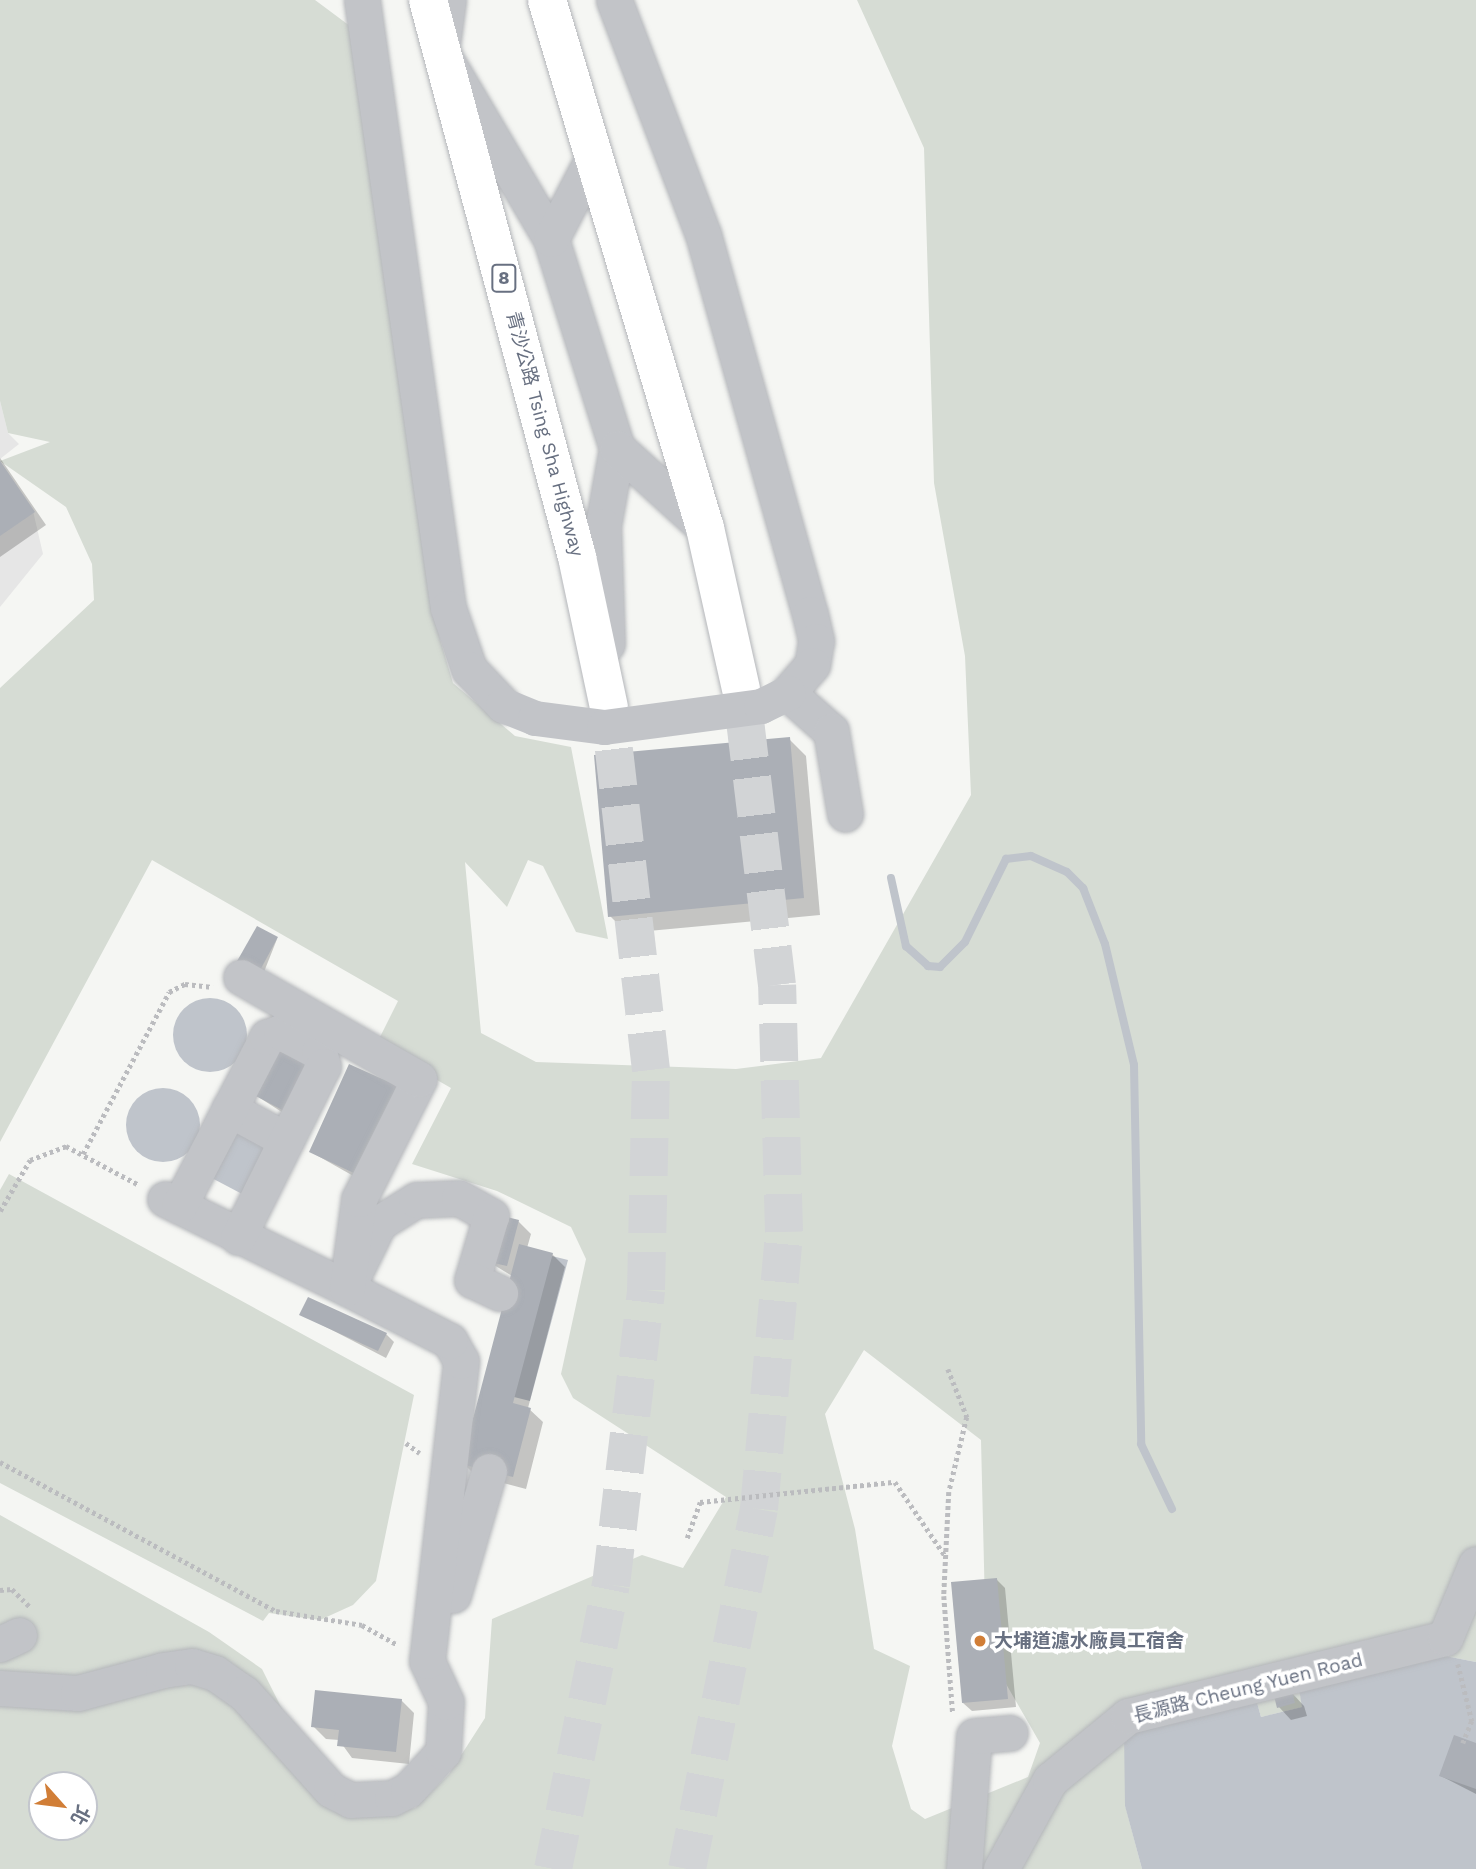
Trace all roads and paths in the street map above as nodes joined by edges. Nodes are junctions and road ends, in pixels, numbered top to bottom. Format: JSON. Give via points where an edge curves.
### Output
{"nodes":[{"id":1,"x":362,"y":0,"type":"edge"},
{"id":2,"x":428,"y":0,"type":"edge"},
{"id":3,"x":448,"y":0,"type":"edge"},
{"id":4,"x":614,"y":0,"type":"edge"},
{"id":5,"x":542,"y":7,"type":"edge"},
{"id":6,"x":442,"y":52,"type":"junction"},
{"id":7,"x":593,"y":158,"type":"junction"},
{"id":8,"x":551,"y":239,"type":"junction"},
{"id":9,"x":617,"y":448,"type":"junction"},
{"id":10,"x":705,"y":528,"type":"junction"},
{"id":11,"x":741,"y":689,"type":"tunnel mouth"},
{"id":12,"x":788,"y":693,"type":"junction"},
{"id":13,"x":609,"y":707,"type":"joint"},
{"id":14,"x":845,"y":814,"type":"dead end"},
{"id":15,"x":230,"y":984,"type":"joint"},
{"id":16,"x":229,"y":1109,"type":"junction"},
{"id":17,"x":286,"y":1140,"type":"junction"},
{"id":18,"x":83,"y":1154,"type":"junction"},
{"id":19,"x":172,"y":1203,"type":"junction"},
{"id":20,"x":0,"y":1211,"type":"edge"},
{"id":21,"x":238,"y":1237,"type":"junction"},
{"id":22,"x":348,"y":1288,"type":"junction"},
{"id":23,"x":500,"y":1293,"type":"dead end"},
{"id":24,"x":948,"y":1369,"type":"dead end"},
{"id":25,"x":0,"y":1462,"type":"edge"},
{"id":26,"x":489,"y":1471,"type":"dead end"},
{"id":27,"x":687,"y":1538,"type":"dead end"},
{"id":28,"x":946,"y":1557,"type":"junction"},
{"id":29,"x":1476,"y":1564,"type":"edge"},
{"id":30,"x":1451,"y":1653,"type":"dead end"},
{"id":31,"x":427,"y":1661,"type":"junction"},
{"id":32,"x":0,"y":1688,"type":"edge"},
{"id":33,"x":446,"y":1702,"type":"junction"},
{"id":34,"x":954,"y":1730,"type":"dead end"},
{"id":35,"x":1010,"y":1732,"type":"dead end"},
{"id":36,"x":1463,"y":1743,"type":"dead end"},
{"id":37,"x":964,"y":1869,"type":"edge"},
{"id":38,"x":1001,"y":1869,"type":"edge"}],
"edges":[{"from":1,"to":12,"type":"lane","bridge":true,"via":[[448,608],[468,669],[503,705],[534,718],[604,727],[761,706]]},
{"from":2,"to":6,"type":"highway","name":"青沙公路 Tsing Sha Highway","number":"8"},
{"from":3,"to":6,"type":"lane"},
{"from":4,"to":12,"type":"lane","via":[[703,234],[810,614],[816,641],[812,665]]},
{"from":5,"to":7,"type":"highway"},
{"from":6,"to":8,"type":"lane"},
{"from":6,"to":13,"type":"highway","name":"青沙公路 Tsing Sha Highway","number":"8","via":[[578,556]]},
{"from":7,"to":8,"type":"lane"},
{"from":7,"to":10,"type":"highway"},
{"from":8,"to":9,"type":"lane"},
{"from":9,"to":10,"type":"lane"},
{"from":9,"to":13,"type":"lane","via":[[603,526]]},
{"from":10,"to":11,"type":"highway"},
{"from":12,"to":14,"type":"lane","via":[[831,731]]},
{"from":15,"to":18,"type":"path","via":[[185,984],[169,992]]},
{"from":15,"to":22,"type":"lane","via":[[419,1079],[359,1199]]},
{"from":16,"to":17,"type":"lane"},
{"from":16,"to":17,"type":"lane","via":[[267,1037],[281,1032],[318,1052],[323,1066]]},
{"from":16,"to":19,"type":"lane"},
{"from":17,"to":21,"type":"lane"},
{"from":18,"to":19,"type":"path"},
{"from":18,"to":20,"type":"path","via":[[66,1146],[33,1157]]},
{"from":19,"to":21,"type":"lane"},
{"from":21,"to":22,"type":"lane"},
{"from":22,"to":23,"type":"lane","via":[[380,1223],[416,1199],[459,1198],[491,1216],[472,1280]]},
{"from":22,"to":31,"type":"lane","via":[[441,1335],[460,1354],[461,1381],[443,1486],[442,1563]]},
{"from":24,"to":28,"type":"path","via":[[967,1417],[949,1492]]},
{"from":25,"to":31,"type":"path","via":[[276,1611],[362,1625]]},
{"from":26,"to":33,"type":"lane","via":[[454,1591]]},
{"from":27,"to":28,"type":"path","via":[[700,1502],[895,1482]]},
{"from":28,"to":34,"type":"path"},
{"from":29,"to":38,"type":"lane","name":"長源路 Cheung Yuen Road","via":[[1445,1637],[1128,1716],[1050,1780]]},
{"from":30,"to":36,"type":"path","via":[[1462,1670],[1472,1721]]},
{"from":31,"to":33,"type":"lane"},
{"from":32,"to":33,"type":"lane","via":[[78,1693],[163,1670],[203,1670],[244,1693],[331,1790],[372,1801],[408,1790],[435,1766],[446,1744]]},
{"from":35,"to":37,"type":"lane","via":[[974,1736]]}]}
